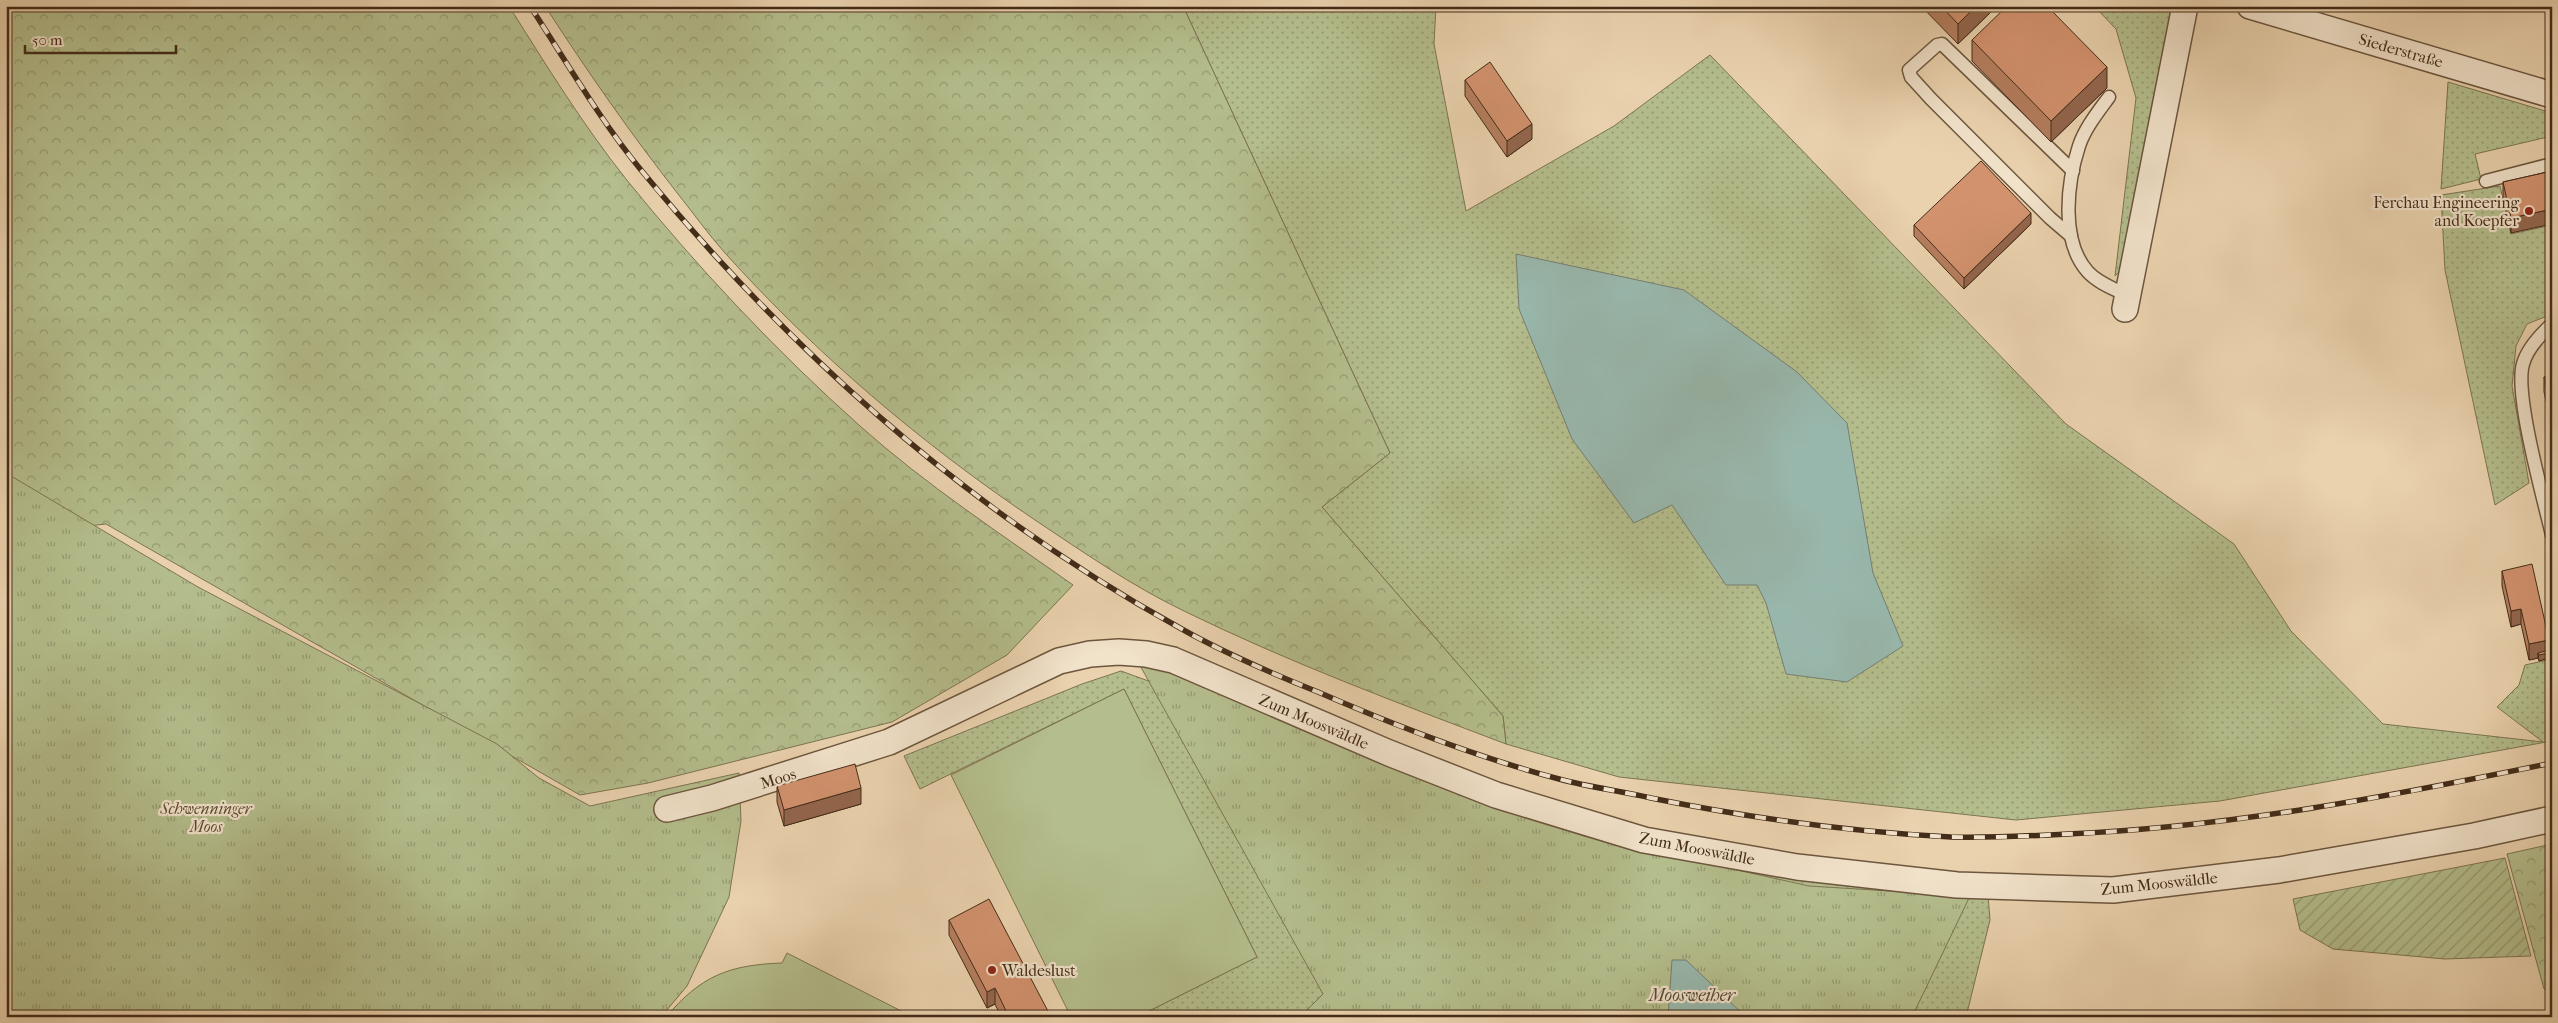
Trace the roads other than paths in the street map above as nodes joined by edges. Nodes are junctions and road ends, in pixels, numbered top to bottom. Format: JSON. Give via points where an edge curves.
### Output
{"nodes":[{"id":1,"x":2185,"y":6,"type":"edge"},
{"id":2,"x":2250,"y":6,"type":"edge"},
{"id":3,"x":2552,"y":95,"type":"edge"},
{"id":4,"x":2109,"y":97,"type":"dead end"},
{"id":5,"x":2552,"y":164,"type":"edge"},
{"id":6,"x":2073,"y":170,"type":"junction"},
{"id":7,"x":2486,"y":181,"type":"dead end"},
{"id":8,"x":2071,"y":236,"type":"junction"},
{"id":9,"x":2127,"y":302,"type":"joint"},
{"id":10,"x":2552,"y":324,"type":"edge"},
{"id":11,"x":2552,"y":535,"type":"edge"},
{"id":12,"x":889,"y":742,"type":"joint"},
{"id":13,"x":667,"y":809,"type":"dead end"},
{"id":14,"x":2552,"y":819,"type":"edge"}],
"edges":[{"from":1,"to":9,"type":"street"},
{"from":2,"to":3,"type":"street","name":"Siederstraße"},
{"from":4,"to":6,"type":"lane","via":[[2083,137]]},
{"from":5,"to":7,"type":"lane"},
{"from":6,"to":8,"type":"lane"},
{"from":6,"to":8,"type":"lane","via":[[1942,44],[1936,45],[1909,70],[1911,77],[1931,99]]},
{"from":8,"to":9,"type":"lane","via":[[2079,260],[2089,274]]},
{"from":10,"to":11,"type":"lane","via":[[2527,353],[2522,367],[2523,403]]},
{"from":12,"to":13,"type":"street","name":"Moos"},
{"from":12,"to":14,"type":"street","name":"Zum Mooswäldle","via":[[1058,662],[1090,654],[1119,652],[1173,660],[1389,753],[1496,795],[1644,840],[1806,868],[1957,885],[2113,890],[2279,870]]}]}
